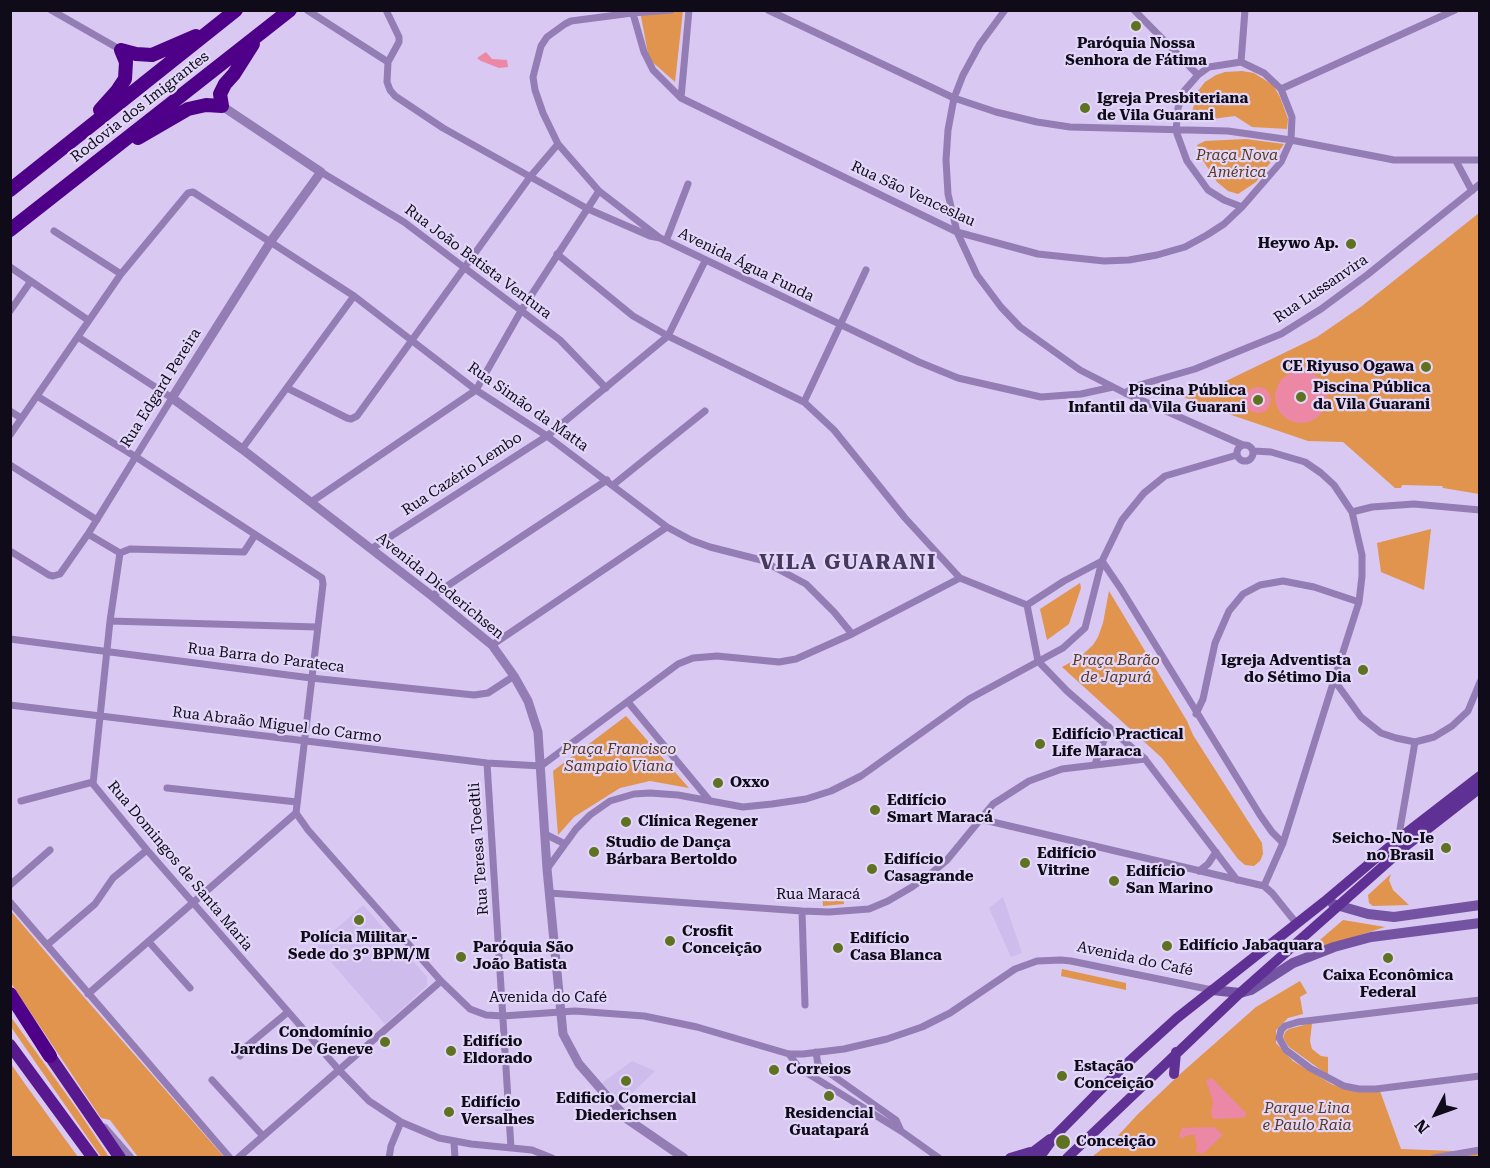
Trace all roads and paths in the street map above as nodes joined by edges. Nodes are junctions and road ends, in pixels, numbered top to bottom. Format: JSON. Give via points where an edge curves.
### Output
{"nodes":[{"id":1,"x":51,"y":10,"type":"edge"},
{"id":2,"x":236,"y":10,"type":"edge"},
{"id":3,"x":290,"y":10,"type":"edge"},
{"id":4,"x":386,"y":10,"type":"edge"},
{"id":5,"x":670,"y":10,"type":"edge"},
{"id":6,"x":688,"y":10,"type":"edge"},
{"id":7,"x":768,"y":10,"type":"edge"},
{"id":8,"x":1005,"y":10,"type":"edge"},
{"id":9,"x":1134,"y":10,"type":"edge"},
{"id":10,"x":1245,"y":10,"type":"edge"},
{"id":11,"x":1455,"y":10,"type":"edge"},
{"id":12,"x":312,"y":12,"type":"edge"},
{"id":13,"x":632,"y":12,"type":"edge"},
{"id":14,"x":1438,"y":14,"type":"edge"},
{"id":15,"x":214,"y":28,"type":"junction"},
{"id":16,"x":259,"y":35,"type":"junction"},
{"id":17,"x":121,"y":50,"type":"junction"},
{"id":18,"x":388,"y":62,"type":"junction"},
{"id":19,"x":1241,"y":62,"type":"junction"},
{"id":20,"x":1198,"y":75,"type":"junction"},
{"id":21,"x":1281,"y":89,"type":"junction"},
{"id":22,"x":681,"y":98,"type":"junction"},
{"id":23,"x":954,"y":98,"type":"junction"},
{"id":24,"x":222,"y":106,"type":"junction"},
{"id":25,"x":1176,"y":131,"type":"junction"},
{"id":26,"x":73,"y":140,"type":"junction"},
{"id":27,"x":1291,"y":140,"type":"junction"},
{"id":28,"x":558,"y":144,"type":"junction"},
{"id":29,"x":107,"y":154,"type":"junction"},
{"id":30,"x":1479,"y":160,"type":"edge"},
{"id":31,"x":1456,"y":161,"type":"junction"},
{"id":32,"x":42,"y":165,"type":"junction"},
{"id":33,"x":321,"y":172,"type":"junction"},
{"id":34,"x":531,"y":177,"type":"junction"},
{"id":35,"x":10,"y":184,"type":"edge"},
{"id":36,"x":688,"y":184,"type":"dead end"},
{"id":37,"x":1479,"y":184,"type":"edge"},
{"id":38,"x":10,"y":190,"type":"edge"},
{"id":39,"x":1472,"y":190,"type":"junction"},
{"id":40,"x":599,"y":191,"type":"junction"},
{"id":41,"x":1242,"y":207,"type":"junction"},
{"id":42,"x":588,"y":210,"type":"junction"},
{"id":43,"x":10,"y":230,"type":"edge"},
{"id":44,"x":54,"y":231,"type":"dead end"},
{"id":45,"x":957,"y":232,"type":"junction"},
{"id":46,"x":663,"y":240,"type":"junction"},
{"id":47,"x":271,"y":241,"type":"junction"},
{"id":48,"x":557,"y":254,"type":"junction"},
{"id":49,"x":705,"y":261,"type":"junction"},
{"id":50,"x":10,"y":267,"type":"edge"},
{"id":51,"x":465,"y":269,"type":"junction"},
{"id":52,"x":866,"y":270,"type":"dead end"},
{"id":53,"x":121,"y":274,"type":"junction"},
{"id":54,"x":31,"y":281,"type":"junction"},
{"id":55,"x":354,"y":296,"type":"junction"},
{"id":56,"x":10,"y":311,"type":"edge"},
{"id":57,"x":521,"y":311,"type":"junction"},
{"id":58,"x":88,"y":320,"type":"junction"},
{"id":59,"x":841,"y":324,"type":"junction"},
{"id":60,"x":668,"y":336,"type":"junction"},
{"id":61,"x":78,"y":337,"type":"junction"},
{"id":62,"x":413,"y":340,"type":"junction"},
{"id":63,"x":1113,"y":387,"type":"junction"},
{"id":64,"x":287,"y":388,"type":"junction"},
{"id":65,"x":606,"y":388,"type":"junction"},
{"id":66,"x":476,"y":390,"type":"junction"},
{"id":67,"x":1125,"y":393,"type":"junction"},
{"id":68,"x":37,"y":396,"type":"junction"},
{"id":69,"x":172,"y":398,"type":"junction"},
{"id":70,"x":804,"y":402,"type":"junction"},
{"id":71,"x":10,"y":411,"type":"edge"},
{"id":72,"x":705,"y":411,"type":"dead end"},
{"id":73,"x":21,"y":418,"type":"junction"},
{"id":74,"x":10,"y":435,"type":"edge"},
{"id":75,"x":547,"y":436,"type":"junction"},
{"id":76,"x":1243,"y":445,"type":"junction"},
{"id":77,"x":242,"y":449,"type":"junction"},
{"id":78,"x":1254,"y":451,"type":"junction"},
{"id":79,"x":1237,"y":454,"type":"junction"},
{"id":80,"x":136,"y":457,"type":"junction"},
{"id":81,"x":10,"y":465,"type":"edge"},
{"id":82,"x":610,"y":482,"type":"junction"},
{"id":83,"x":311,"y":502,"type":"junction"},
{"id":84,"x":1479,"y":510,"type":"edge"},
{"id":85,"x":1352,"y":512,"type":"junction"},
{"id":86,"x":97,"y":520,"type":"junction"},
{"id":87,"x":667,"y":527,"type":"junction"},
{"id":88,"x":88,"y":534,"type":"junction"},
{"id":89,"x":255,"y":535,"type":"junction"},
{"id":90,"x":371,"y":549,"type":"junction"},
{"id":91,"x":10,"y":551,"type":"edge"},
{"id":92,"x":120,"y":553,"type":"junction"},
{"id":93,"x":1102,"y":561,"type":"junction"},
{"id":94,"x":960,"y":578,"type":"junction"},
{"id":95,"x":432,"y":596,"type":"junction"},
{"id":96,"x":1359,"y":602,"type":"junction"},
{"id":97,"x":1027,"y":605,"type":"junction"},
{"id":98,"x":110,"y":621,"type":"junction"},
{"id":99,"x":317,"y":627,"type":"junction"},
{"id":100,"x":852,"y":634,"type":"junction"},
{"id":101,"x":10,"y":639,"type":"edge"},
{"id":102,"x":492,"y":645,"type":"junction"},
{"id":103,"x":107,"y":651,"type":"junction"},
{"id":104,"x":1038,"y":661,"type":"junction"},
{"id":105,"x":514,"y":676,"type":"junction"},
{"id":106,"x":311,"y":678,"type":"junction"},
{"id":107,"x":1334,"y":680,"type":"junction"},
{"id":108,"x":1479,"y":682,"type":"edge"},
{"id":109,"x":628,"y":702,"type":"junction"},
{"id":110,"x":10,"y":705,"type":"edge"},
{"id":111,"x":1196,"y":714,"type":"junction"},
{"id":112,"x":101,"y":716,"type":"junction"},
{"id":113,"x":1109,"y":727,"type":"junction"},
{"id":114,"x":304,"y":742,"type":"junction"},
{"id":115,"x":1415,"y":742,"type":"junction"},
{"id":116,"x":1145,"y":759,"type":"junction"},
{"id":117,"x":487,"y":764,"type":"junction"},
{"id":118,"x":1095,"y":764,"type":"junction"},
{"id":119,"x":541,"y":766,"type":"junction"},
{"id":120,"x":1479,"y":776,"type":"edge"},
{"id":121,"x":93,"y":782,"type":"junction"},
{"id":122,"x":167,"y":788,"type":"dead end"},
{"id":123,"x":1479,"y":788,"type":"edge"},
{"id":124,"x":21,"y":801,"type":"dead end"},
{"id":125,"x":710,"y":801,"type":"junction"},
{"id":126,"x":297,"y":802,"type":"junction"},
{"id":127,"x":296,"y":813,"type":"junction"},
{"id":128,"x":980,"y":819,"type":"junction"},
{"id":129,"x":545,"y":834,"type":"junction"},
{"id":130,"x":1404,"y":841,"type":"junction"},
{"id":131,"x":1283,"y":843,"type":"junction"},
{"id":132,"x":565,"y":844,"type":"junction"},
{"id":133,"x":50,"y":850,"type":"dead end"},
{"id":134,"x":147,"y":850,"type":"junction"},
{"id":135,"x":1216,"y":852,"type":"junction"},
{"id":136,"x":547,"y":869,"type":"junction"},
{"id":137,"x":1199,"y":871,"type":"junction"},
{"id":138,"x":1237,"y":880,"type":"junction"},
{"id":139,"x":10,"y":885,"type":"edge"},
{"id":140,"x":1264,"y":886,"type":"junction"},
{"id":141,"x":549,"y":893,"type":"junction"},
{"id":142,"x":10,"y":902,"type":"edge"},
{"id":143,"x":193,"y":902,"type":"junction"},
{"id":144,"x":1324,"y":902,"type":"junction"},
{"id":145,"x":1479,"y":905,"type":"edge"},
{"id":146,"x":1338,"y":906,"type":"junction"},
{"id":147,"x":802,"y":910,"type":"junction"},
{"id":148,"x":1479,"y":923,"type":"edge"},
{"id":149,"x":1297,"y":924,"type":"junction"},
{"id":150,"x":149,"y":942,"type":"junction"},
{"id":151,"x":47,"y":945,"type":"junction"},
{"id":152,"x":441,"y":981,"type":"junction"},
{"id":153,"x":190,"y":988,"type":"dead end"},
{"id":154,"x":1212,"y":990,"type":"junction"},
{"id":155,"x":1240,"y":993,"type":"junction"},
{"id":156,"x":10,"y":994,"type":"edge"},
{"id":157,"x":88,"y":994,"type":"junction"},
{"id":158,"x":1479,"y":1000,"type":"edge"},
{"id":159,"x":10,"y":1002,"type":"edge"},
{"id":160,"x":805,"y":1005,"type":"dead end"},
{"id":161,"x":288,"y":1012,"type":"junction"},
{"id":162,"x":560,"y":1012,"type":"junction"},
{"id":163,"x":503,"y":1016,"type":"junction"},
{"id":164,"x":10,"y":1045,"type":"edge"},
{"id":165,"x":816,"y":1052,"type":"junction"},
{"id":166,"x":1176,"y":1052,"type":"junction"},
{"id":167,"x":789,"y":1054,"type":"junction"},
{"id":168,"x":50,"y":1056,"type":"junction"},
{"id":169,"x":240,"y":1056,"type":"dead end"},
{"id":170,"x":339,"y":1070,"type":"junction"},
{"id":171,"x":1174,"y":1074,"type":"dead end"},
{"id":172,"x":1479,"y":1076,"type":"edge"},
{"id":173,"x":212,"y":1080,"type":"dead end"},
{"id":174,"x":95,"y":1121,"type":"junction"},
{"id":175,"x":401,"y":1122,"type":"junction"},
{"id":176,"x":901,"y":1131,"type":"junction"},
{"id":177,"x":262,"y":1136,"type":"junction"},
{"id":178,"x":454,"y":1142,"type":"junction"},
{"id":179,"x":511,"y":1148,"type":"junction"},
{"id":180,"x":1479,"y":1150,"type":"edge"},
{"id":181,"x":1031,"y":1156,"type":"edge"},
{"id":182,"x":93,"y":1158,"type":"edge"},
{"id":183,"x":120,"y":1158,"type":"edge"},
{"id":184,"x":130,"y":1158,"type":"edge"},
{"id":185,"x":230,"y":1158,"type":"edge"},
{"id":186,"x":238,"y":1158,"type":"edge"},
{"id":187,"x":389,"y":1158,"type":"edge"},
{"id":188,"x":455,"y":1158,"type":"edge"},
{"id":189,"x":552,"y":1158,"type":"edge"},
{"id":190,"x":684,"y":1158,"type":"edge"},
{"id":191,"x":939,"y":1158,"type":"edge"},
{"id":192,"x":1010,"y":1158,"type":"edge"},
{"id":193,"x":1067,"y":1158,"type":"edge"},
{"id":194,"x":1434,"y":1158,"type":"edge"}],
"edges":[{"from":1,"to":17,"type":"street"},
{"from":2,"to":15,"type":"highway","name":"Rodovia dos Imigrantes"},
{"from":3,"to":16,"type":"highway","name":"Rodovia dos Imigrantes"},
{"from":4,"to":18,"type":"street","via":[[399,37]]},
{"from":5,"to":13,"type":"street"},
{"from":6,"to":22,"type":"street"},
{"from":7,"to":23,"type":"street"},
{"from":8,"to":23,"type":"street","via":[[980,44]]},
{"from":9,"to":20,"type":"street"},
{"from":10,"to":19,"type":"street"},
{"from":11,"to":14,"type":"street"},
{"from":12,"to":18,"type":"street"},
{"from":13,"to":22,"type":"street","name":"Rua São Venceslau","via":[[653,70]]},
{"from":13,"to":28,"type":"street","via":[[571,21],[555,30],[541,46],[533,77],[535,90]]},
{"from":14,"to":21,"type":"street"},
{"from":15,"to":17,"type":"highway","via":[[152,55]]},
{"from":15,"to":26,"type":"highway","name":"Rodovia dos Imigrantes"},
{"from":16,"to":24,"type":"highway","via":[[225,84],[220,94]]},
{"from":16,"to":29,"type":"highway","name":"Rodovia dos Imigrantes"},
{"from":17,"to":26,"type":"highway","via":[[127,70],[122,84]]},
{"from":18,"to":34,"type":"street","name":"Avenida Água Funda","via":[[387,82],[395,96]]},
{"from":19,"to":20,"type":"street","via":[[1209,67]]},
{"from":19,"to":21,"type":"street","via":[[1264,73]]},
{"from":20,"to":25,"type":"street","via":[[1184,91]]},
{"from":21,"to":27,"type":"street","via":[[1292,117]]},
{"from":22,"to":45,"type":"street","name":"Rua São Venceslau"},
{"from":23,"to":25,"type":"street","via":[[996,112],[1070,127]]},
{"from":23,"to":45,"type":"street","via":[[945,160]]},
{"from":24,"to":29,"type":"highway","via":[[188,109]]},
{"from":24,"to":33,"type":"street"},
{"from":25,"to":27,"type":"street","via":[[1228,131]]},
{"from":25,"to":41,"type":"street","via":[[1187,161],[1208,190]]},
{"from":26,"to":32,"type":"highway","name":"Rodovia dos Imigrantes"},
{"from":27,"to":31,"type":"street","via":[[1394,160]]},
{"from":27,"to":41,"type":"street","via":[[1281,162]]},
{"from":28,"to":34,"type":"street"},
{"from":28,"to":40,"type":"street"},
{"from":29,"to":43,"type":"highway","name":"Rodovia dos Imigrantes"},
{"from":30,"to":31,"type":"street"},
{"from":31,"to":39,"type":"street"},
{"from":32,"to":35,"type":"highway"},
{"from":32,"to":38,"type":"highway","name":"Rodovia dos Imigrantes"},
{"from":33,"to":47,"type":"street","name":"Rua Edgard Pereira"},
{"from":33,"to":51,"type":"street","name":"Rua João Batista Ventura","via":[[383,208]]},
{"from":34,"to":42,"type":"street","name":"Avenida Água Funda"},
{"from":34,"to":51,"type":"street"},
{"from":36,"to":46,"type":"street"},
{"from":37,"to":39,"type":"street","name":"Rua Lussanvira"},
{"from":39,"to":67,"type":"street","name":"Rua Lussanvira","via":[[1367,275],[1281,333],[1204,366],[1136,386]]},
{"from":40,"to":42,"type":"street"},
{"from":40,"to":46,"type":"street"},
{"from":41,"to":45,"type":"street","name":"Rua São Venceslau","via":[[1224,224],[1185,247],[1129,260],[1038,254]]},
{"from":42,"to":46,"type":"street","name":"Avenida Água Funda"},
{"from":42,"to":48,"type":"street"},
{"from":44,"to":53,"type":"street"},
{"from":45,"to":63,"type":"street","via":[[977,274],[1020,327],[1080,370]]},
{"from":46,"to":49,"type":"street","name":"Avenida Água Funda"},
{"from":47,"to":53,"type":"street","name":"Rua Simão da Matta","via":[[190,192]]},
{"from":47,"to":55,"type":"street","name":"Rua Simão da Matta"},
{"from":47,"to":69,"type":"street","name":"Rua Edgard Pereira"},
{"from":48,"to":57,"type":"street"},
{"from":48,"to":60,"type":"street","via":[[633,316]]},
{"from":49,"to":59,"type":"street","name":"Avenida Água Funda"},
{"from":49,"to":60,"type":"street","name":"Rua Cazério Lembo"},
{"from":50,"to":54,"type":"street"},
{"from":51,"to":57,"type":"street","name":"Rua João Batista Ventura"},
{"from":51,"to":62,"type":"street"},
{"from":52,"to":59,"type":"street"},
{"from":53,"to":58,"type":"street"},
{"from":54,"to":56,"type":"street"},
{"from":54,"to":58,"type":"street"},
{"from":55,"to":62,"type":"street","name":"Rua Simão da Matta"},
{"from":55,"to":64,"type":"street"},
{"from":57,"to":65,"type":"street","name":"Rua João Batista Ventura","via":[[571,350]]},
{"from":57,"to":66,"type":"street"},
{"from":58,"to":61,"type":"street"},
{"from":59,"to":63,"type":"street","name":"Avenida Água Funda","via":[[958,378],[996,387],[1041,397]]},
{"from":59,"to":70,"type":"street"},
{"from":60,"to":65,"type":"street","name":"Rua Cazério Lembo"},
{"from":60,"to":70,"type":"street"},
{"from":61,"to":68,"type":"street"},
{"from":61,"to":69,"type":"street","name":"Avenida Diederichsen"},
{"from":62,"to":64,"type":"street","via":[[354,418]]},
{"from":62,"to":66,"type":"street","name":"Rua Simão da Matta"},
{"from":63,"to":67,"type":"street"},
{"from":64,"to":77,"type":"street"},
{"from":65,"to":75,"type":"street","name":"Rua Cazério Lembo"},
{"from":66,"to":75,"type":"street","name":"Rua Simão da Matta"},
{"from":66,"to":83,"type":"street"},
{"from":67,"to":76,"type":"street"},
{"from":68,"to":73,"type":"street"},
{"from":68,"to":80,"type":"street"},
{"from":69,"to":77,"type":"street","name":"Avenida Diederichsen"},
{"from":69,"to":80,"type":"street","name":"Rua Edgard Pereira"},
{"from":70,"to":94,"type":"street","via":[[834,430]]},
{"from":71,"to":73,"type":"street"},
{"from":72,"to":82,"type":"street"},
{"from":73,"to":74,"type":"street"},
{"from":75,"to":82,"type":"street","name":"Rua Simão da Matta"},
{"from":75,"to":90,"type":"street","name":"Rua Cazério Lembo"},
{"from":76,"to":78,"type":"street"},
{"from":76,"to":79,"type":"street"},
{"from":77,"to":83,"type":"street","name":"Avenida Diederichsen"},
{"from":78,"to":79,"type":"street","via":[[1248,460]]},
{"from":78,"to":85,"type":"street","via":[[1305,462],[1334,485]]},
{"from":79,"to":93,"type":"street","via":[[1165,476],[1144,493],[1122,520]]},
{"from":80,"to":86,"type":"street","name":"Rua Edgard Pereira"},
{"from":80,"to":89,"type":"street"},
{"from":81,"to":86,"type":"street"},
{"from":82,"to":87,"type":"street","name":"Rua Simão da Matta"},
{"from":82,"to":95,"type":"street"},
{"from":83,"to":90,"type":"street","name":"Avenida Diederichsen"},
{"from":84,"to":85,"type":"street","via":[[1414,504]]},
{"from":85,"to":96,"type":"street","via":[[1362,555]]},
{"from":86,"to":88,"type":"street","name":"Rua Edgard Pereira"},
{"from":87,"to":100,"type":"street","name":"Rua Simão da Matta","via":[[691,540],[761,560],[784,571],[817,594]]},
{"from":87,"to":102,"type":"street"},
{"from":88,"to":91,"type":"street","name":"Rua Edgard Pereira","via":[[57,576]]},
{"from":88,"to":92,"type":"street"},
{"from":89,"to":92,"type":"street","via":[[244,552],[130,549]]},
{"from":89,"to":99,"type":"street","via":[[322,578]]},
{"from":90,"to":95,"type":"street","name":"Avenida Diederichsen"},
{"from":92,"to":98,"type":"street","name":"Rua Domingos de Santa Maria"},
{"from":93,"to":97,"type":"street"},
{"from":93,"to":104,"type":"street","via":[[1084,628],[1063,648]]},
{"from":93,"to":111,"type":"street"},
{"from":94,"to":97,"type":"street"},
{"from":94,"to":100,"type":"street"},
{"from":95,"to":102,"type":"street","name":"Avenida Diederichsen"},
{"from":96,"to":107,"type":"street"},
{"from":96,"to":111,"type":"street","via":[[1283,581],[1260,585],[1243,594],[1229,611],[1215,643]]},
{"from":97,"to":104,"type":"street"},
{"from":98,"to":99,"type":"street"},
{"from":98,"to":103,"type":"street","name":"Rua Domingos de Santa Maria"},
{"from":99,"to":106,"type":"street"},
{"from":100,"to":109,"type":"street","via":[[796,659],[779,662],[717,656],[693,658],[662,674]]},
{"from":101,"to":103,"type":"street","name":"Rua Barra do Parateca"},
{"from":102,"to":105,"type":"street","name":"Avenida Diederichsen"},
{"from":103,"to":106,"type":"street","name":"Rua Barra do Parateca"},
{"from":103,"to":112,"type":"street","name":"Rua Domingos de Santa Maria"},
{"from":104,"to":113,"type":"street"},
{"from":104,"to":125,"type":"street","via":[[969,699],[861,776],[831,791],[806,799],[743,807]]},
{"from":105,"to":106,"type":"street","name":"Rua Barra do Parateca","via":[[482,695]]},
{"from":105,"to":119,"type":"street","name":"Avenida Diederichsen","via":[[538,732]]},
{"from":106,"to":114,"type":"street"},
{"from":107,"to":115,"type":"street","via":[[1361,717],[1381,733]]},
{"from":107,"to":131,"type":"street"},
{"from":108,"to":115,"type":"street","via":[[1468,711],[1452,726]]},
{"from":109,"to":119,"type":"street"},
{"from":109,"to":125,"type":"street"},
{"from":110,"to":112,"type":"street","name":"Rua Abraão Miguel do Carmo"},
{"from":111,"to":131,"type":"street","via":[[1260,815]]},
{"from":112,"to":114,"type":"street","name":"Rua Abraão Miguel do Carmo"},
{"from":112,"to":121,"type":"street","name":"Rua Domingos de Santa Maria"},
{"from":113,"to":116,"type":"street"},
{"from":113,"to":118,"type":"street"},
{"from":114,"to":117,"type":"street","name":"Rua Abraão Miguel do Carmo"},
{"from":114,"to":126,"type":"street"},
{"from":115,"to":130,"type":"street","via":[[1400,829]]},
{"from":116,"to":118,"type":"street","name":"Rua Maracá"},
{"from":116,"to":135,"type":"street"},
{"from":117,"to":119,"type":"street","name":"Rua Abraão Miguel do Carmo"},
{"from":117,"to":163,"type":"street","name":"Rua Teresa Toedtli"},
{"from":118,"to":128,"type":"street","name":"Rua Maracá","via":[[1062,769],[1029,781],[993,804]]},
{"from":119,"to":129,"type":"street","name":"Avenida Diederichsen"},
{"from":120,"to":130,"type":"main road"},
{"from":121,"to":124,"type":"street"},
{"from":121,"to":134,"type":"street","name":"Rua Domingos de Santa Maria"},
{"from":122,"to":126,"type":"street"},
{"from":123,"to":130,"type":"main road"},
{"from":125,"to":132,"type":"street","via":[[650,793],[610,801],[590,815]]},
{"from":126,"to":127,"type":"street"},
{"from":127,"to":143,"type":"street"},
{"from":127,"to":152,"type":"street","name":"Avenida do Café"},
{"from":128,"to":137,"type":"street"},
{"from":128,"to":147,"type":"street","name":"Rua Maracá","via":[[947,860],[912,888],[888,901],[869,909]]},
{"from":129,"to":132,"type":"street"},
{"from":129,"to":136,"type":"street","name":"Avenida Diederichsen"},
{"from":130,"to":144,"type":"main road"},
{"from":130,"to":146,"type":"main road"},
{"from":131,"to":140,"type":"street"},
{"from":132,"to":136,"type":"street"},
{"from":133,"to":139,"type":"street"},
{"from":134,"to":143,"type":"street","name":"Rua Domingos de Santa Maria"},
{"from":134,"to":151,"type":"street","via":[[113,878],[95,904]]},
{"from":135,"to":137,"type":"street"},
{"from":135,"to":138,"type":"street"},
{"from":136,"to":141,"type":"street","name":"Avenida Diederichsen"},
{"from":137,"to":138,"type":"street"},
{"from":138,"to":140,"type":"street"},
{"from":140,"to":149,"type":"street"},
{"from":141,"to":147,"type":"street","name":"Rua Maracá"},
{"from":141,"to":162,"type":"street","name":"Avenida Diederichsen"},
{"from":142,"to":151,"type":"street"},
{"from":143,"to":150,"type":"street"},
{"from":143,"to":161,"type":"street","name":"Rua Domingos de Santa Maria"},
{"from":144,"to":146,"type":"main road"},
{"from":144,"to":149,"type":"main road"},
{"from":145,"to":146,"type":"main road","via":[[1394,916]]},
{"from":146,"to":155,"type":"main road"},
{"from":147,"to":160,"type":"street"},
{"from":148,"to":155,"type":"main road","via":[[1371,937],[1334,947],[1293,963]]},
{"from":149,"to":154,"type":"main road"},
{"from":150,"to":153,"type":"street"},
{"from":150,"to":157,"type":"street"},
{"from":151,"to":157,"type":"street"},
{"from":152,"to":163,"type":"street","name":"Avenida do Café","via":[[470,1009]]},
{"from":152,"to":170,"type":"street"},
{"from":154,"to":155,"type":"main road","name":"Avenida do Café"},
{"from":154,"to":165,"type":"street","name":"Avenida do Café","via":[[1071,961],[1037,962],[1015,969],[922,1027],[887,1039]]},
{"from":154,"to":181,"type":"main road","via":[[1122,1068]]},
{"from":155,"to":166,"type":"main road"},
{"from":156,"to":168,"type":"highway"},
{"from":157,"to":185,"type":"street"},
{"from":158,"to":172,"type":"street","via":[[1298,1022],[1285,1026],[1279,1034],[1286,1050],[1344,1086],[1376,1089]]},
{"from":159,"to":168,"type":"highway"},
{"from":161,"to":169,"type":"street"},
{"from":161,"to":170,"type":"street","name":"Rua Domingos de Santa Maria"},
{"from":162,"to":163,"type":"street","name":"Avenida do Café"},
{"from":162,"to":167,"type":"street","name":"Avenida do Café","via":[[601,1012],[667,1020]]},
{"from":162,"to":190,"type":"street","name":"Avenida Diederichsen","via":[[570,1049],[591,1080],[627,1119]]},
{"from":163,"to":179,"type":"street","name":"Rua Teresa Toedtli"},
{"from":164,"to":182,"type":"highway"},
{"from":165,"to":167,"type":"street","name":"Avenida do Café"},
{"from":165,"to":176,"type":"street","via":[[818,1065],[896,1120]]},
{"from":166,"to":171,"type":"main road"},
{"from":166,"to":193,"type":"main road"},
{"from":167,"to":176,"type":"street","via":[[799,1068]]},
{"from":168,"to":174,"type":"highway"},
{"from":170,"to":175,"type":"street","name":"Rua Domingos de Santa Maria","via":[[369,1101]]},
{"from":170,"to":177,"type":"street"},
{"from":173,"to":177,"type":"street"},
{"from":174,"to":183,"type":"highway"},
{"from":174,"to":184,"type":"street"},
{"from":175,"to":178,"type":"street","name":"Rua Domingos de Santa Maria"},
{"from":175,"to":187,"type":"street"},
{"from":176,"to":191,"type":"street"},
{"from":177,"to":186,"type":"street"},
{"from":178,"to":179,"type":"street","name":"Rua Domingos de Santa Maria"},
{"from":178,"to":188,"type":"street"},
{"from":179,"to":189,"type":"street","name":"Rua Domingos de Santa Maria","via":[[532,1150]]},
{"from":180,"to":194,"type":"street"},
{"from":181,"to":192,"type":"main road"}]}
